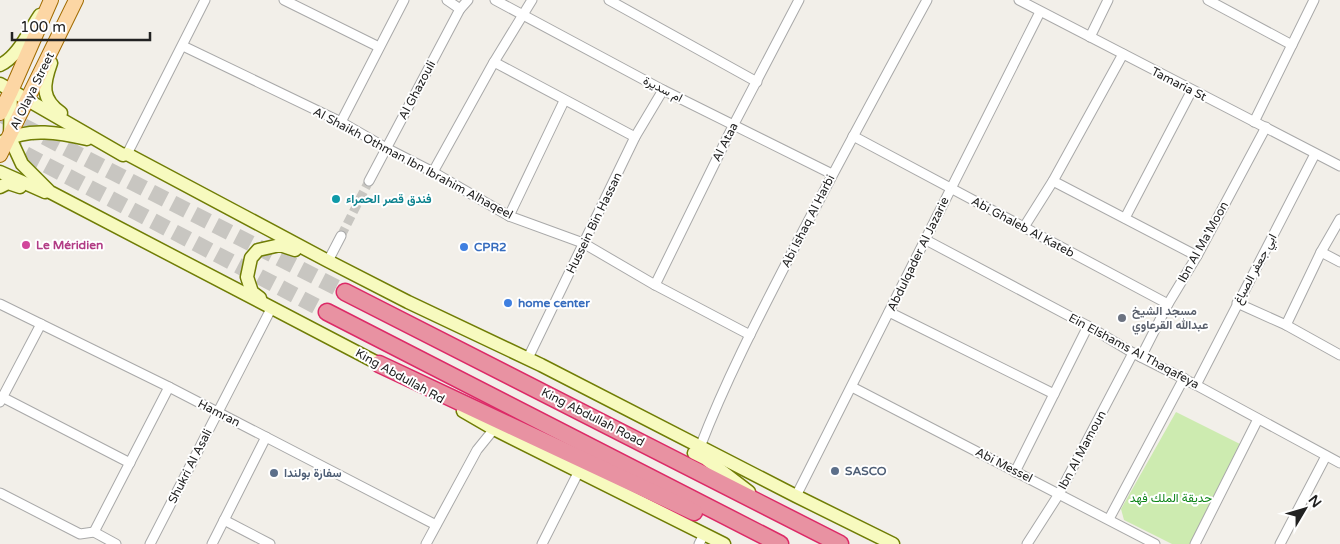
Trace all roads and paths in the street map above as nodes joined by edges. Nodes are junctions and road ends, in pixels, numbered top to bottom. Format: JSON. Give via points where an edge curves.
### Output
{"nodes":[{"id":1,"x":50,"y":0,"type":"edge"},
{"id":2,"x":205,"y":0,"type":"edge"},
{"id":3,"x":284,"y":0,"type":"edge"},
{"id":4,"x":404,"y":0,"type":"edge"},
{"id":5,"x":447,"y":0,"type":"edge"},
{"id":6,"x":468,"y":0,"type":"edge"},
{"id":7,"x":495,"y":0,"type":"edge"},
{"id":8,"x":532,"y":0,"type":"edge"},
{"id":9,"x":608,"y":0,"type":"edge"},
{"id":10,"x":799,"y":0,"type":"edge"},
{"id":11,"x":927,"y":0,"type":"edge"},
{"id":12,"x":1019,"y":0,"type":"edge"},
{"id":13,"x":1108,"y":0,"type":"edge"},
{"id":14,"x":1208,"y":0,"type":"edge"},
{"id":15,"x":1314,"y":0,"type":"edge"},
{"id":16,"x":1031,"y":3,"type":"edge"},
{"id":17,"x":74,"y":4,"type":"edge"},
{"id":18,"x":460,"y":9,"type":"junction"},
{"id":19,"x":1040,"y":12,"type":"junction"},
{"id":20,"x":523,"y":14,"type":"junction"},
{"id":21,"x":1090,"y":37,"type":"junction"},
{"id":22,"x":1292,"y":45,"type":"junction"},
{"id":23,"x":183,"y":46,"type":"junction"},
{"id":24,"x":380,"y":47,"type":"junction"},
{"id":25,"x":1123,"y":54,"type":"junction"},
{"id":26,"x":494,"y":62,"type":"junction"},
{"id":27,"x":0,"y":65,"type":"edge"},
{"id":28,"x":756,"y":82,"type":"junction"},
{"id":29,"x":6,"y":88,"type":"edge"},
{"id":30,"x":663,"y":90,"type":"junction"},
{"id":31,"x":1192,"y":90,"type":"junction"},
{"id":32,"x":27,"y":100,"type":"junction"},
{"id":33,"x":564,"y":101,"type":"junction"},
{"id":34,"x":4,"y":114,"type":"edge"},
{"id":35,"x":341,"y":122,"type":"junction"},
{"id":36,"x":1254,"y":122,"type":"junction"},
{"id":37,"x":734,"y":124,"type":"junction"},
{"id":38,"x":1266,"y":128,"type":"junction"},
{"id":39,"x":853,"y":136,"type":"junction"},
{"id":40,"x":635,"y":137,"type":"junction"},
{"id":41,"x":5,"y":140,"type":"edge"},
{"id":42,"x":104,"y":144,"type":"junction"},
{"id":43,"x":386,"y":148,"type":"junction"},
{"id":44,"x":127,"y":154,"type":"junction"},
{"id":45,"x":1316,"y":154,"type":"junction"},
{"id":46,"x":0,"y":155,"type":"edge"},
{"id":47,"x":1340,"y":166,"type":"edge"},
{"id":48,"x":0,"y":172,"type":"edge"},
{"id":49,"x":433,"y":172,"type":"junction"},
{"id":50,"x":832,"y":174,"type":"junction"},
{"id":51,"x":1053,"y":180,"type":"junction"},
{"id":52,"x":369,"y":181,"type":"tunnel mouth"},
{"id":53,"x":0,"y":187,"type":"edge"},
{"id":54,"x":950,"y":188,"type":"junction"},
{"id":55,"x":77,"y":207,"type":"junction"},
{"id":56,"x":509,"y":216,"type":"junction"},
{"id":57,"x":1124,"y":218,"type":"junction"},
{"id":58,"x":1340,"y":219,"type":"edge"},
{"id":59,"x":1024,"y":227,"type":"junction"},
{"id":60,"x":341,"y":236,"type":"tunnel mouth"},
{"id":61,"x":926,"y":240,"type":"junction"},
{"id":62,"x":583,"y":243,"type":"junction"},
{"id":63,"x":1321,"y":252,"type":"junction"},
{"id":64,"x":1197,"y":256,"type":"junction"},
{"id":65,"x":328,"y":261,"type":"junction"},
{"id":66,"x":1340,"y":262,"type":"edge"},
{"id":67,"x":655,"y":285,"type":"junction"},
{"id":68,"x":345,"y":292,"type":"tunnel mouth"},
{"id":69,"x":408,"y":302,"type":"junction"},
{"id":70,"x":1237,"y":303,"type":"junction"},
{"id":71,"x":0,"y":304,"type":"edge"},
{"id":72,"x":1168,"y":304,"type":"junction"},
{"id":73,"x":272,"y":307,"type":"junction"},
{"id":74,"x":327,"y":312,"type":"tunnel mouth"},
{"id":75,"x":890,"y":312,"type":"junction"},
{"id":76,"x":41,"y":324,"type":"junction"},
{"id":77,"x":1088,"y":326,"type":"junction"},
{"id":78,"x":1286,"y":326,"type":"junction"},
{"id":79,"x":750,"y":334,"type":"junction"},
{"id":80,"x":1137,"y":355,"type":"junction"},
{"id":81,"x":1340,"y":355,"type":"edge"},
{"id":82,"x":528,"y":358,"type":"junction"},
{"id":83,"x":379,"y":364,"type":"junction"},
{"id":84,"x":1184,"y":378,"type":"junction"},
{"id":85,"x":1196,"y":384,"type":"junction"},
{"id":86,"x":169,"y":387,"type":"junction"},
{"id":87,"x":852,"y":387,"type":"junction"},
{"id":88,"x":1054,"y":394,"type":"junction"},
{"id":89,"x":1,"y":400,"type":"edge"},
{"id":90,"x":218,"y":412,"type":"junction"},
{"id":91,"x":1258,"y":418,"type":"junction"},
{"id":92,"x":494,"y":429,"type":"junction"},
{"id":93,"x":266,"y":437,"type":"junction"},
{"id":94,"x":700,"y":447,"type":"junction"},
{"id":95,"x":1326,"y":456,"type":"junction"},
{"id":96,"x":130,"y":463,"type":"junction"},
{"id":97,"x":1340,"y":463,"type":"edge"},
{"id":98,"x":579,"y":471,"type":"junction"},
{"id":99,"x":1015,"y":472,"type":"junction"},
{"id":100,"x":0,"y":492,"type":"edge"},
{"id":101,"x":1059,"y":494,"type":"junction"},
{"id":102,"x":796,"y":496,"type":"junction"},
{"id":103,"x":767,"y":505,"type":"junction"},
{"id":104,"x":1109,"y":519,"type":"junction"},
{"id":105,"x":224,"y":520,"type":"junction"},
{"id":106,"x":436,"y":525,"type":"junction"},
{"id":107,"x":94,"y":532,"type":"junction"},
{"id":108,"x":701,"y":539,"type":"edge"},
{"id":109,"x":116,"y":544,"type":"edge"},
{"id":110,"x":150,"y":544,"type":"edge"},
{"id":111,"x":212,"y":544,"type":"edge"},
{"id":112,"x":270,"y":544,"type":"edge"},
{"id":113,"x":426,"y":544,"type":"edge"},
{"id":114,"x":542,"y":544,"type":"edge"},
{"id":115,"x":724,"y":544,"type":"edge"},
{"id":116,"x":773,"y":544,"type":"edge"},
{"id":117,"x":780,"y":544,"type":"edge"},
{"id":118,"x":840,"y":544,"type":"edge"},
{"id":119,"x":893,"y":544,"type":"edge"},
{"id":120,"x":1027,"y":544,"type":"edge"},
{"id":121,"x":1155,"y":544,"type":"edge"},
{"id":122,"x":1194,"y":544,"type":"edge"},
{"id":123,"x":1280,"y":544,"type":"edge"}],
"edges":[{"from":1,"to":27,"type":"main road","via":[[15,53]]},
{"from":1,"to":29,"type":"main road","name":"Al Olaya Street"},
{"from":2,"to":23,"type":"street"},
{"from":3,"to":24,"type":"street"},
{"from":4,"to":24,"type":"street"},
{"from":5,"to":18,"type":"street"},
{"from":6,"to":18,"type":"street","name":"Al Ghazouli"},
{"from":7,"to":20,"type":"street","name":"ام سديرة"},
{"from":8,"to":20,"type":"street"},
{"from":9,"to":28,"type":"street"},
{"from":10,"to":28,"type":"street","name":"Al Ataa"},
{"from":11,"to":39,"type":"street","name":"Abi Ishaq Al Harbi"},
{"from":12,"to":16,"type":"street","name":"Tamaria St"},
{"from":13,"to":21,"type":"street"},
{"from":14,"to":22,"type":"street"},
{"from":15,"to":22,"type":"street"},
{"from":16,"to":19,"type":"street","name":"Tamaria St"},
{"from":17,"to":32,"type":"main road","name":"Al Olaya Street"},
{"from":17,"to":42,"type":"main road","via":[[46,77],[47,100]]},
{"from":18,"to":43,"type":"street","name":"Al Ghazouli"},
{"from":19,"to":21,"type":"street","name":"Tamaria St"},
{"from":19,"to":54,"type":"street","name":"Abdulqader Al Jazarie"},
{"from":20,"to":26,"type":"street"},
{"from":20,"to":30,"type":"street","name":"ام سديرة"},
{"from":21,"to":25,"type":"street","name":"Tamaria St"},
{"from":22,"to":36,"type":"street"},
{"from":23,"to":35,"type":"street","name":"Al Shaikh Othman Ibn Ibrahim Alhaqeel"},
{"from":23,"to":44,"type":"street"},
{"from":24,"to":35,"type":"street"},
{"from":25,"to":31,"type":"street","name":"Tamaria St"},
{"from":25,"to":51,"type":"street"},
{"from":26,"to":33,"type":"street"},
{"from":26,"to":49,"type":"street"},
{"from":28,"to":37,"type":"street","name":"Al Ataa"},
{"from":29,"to":32,"type":"main road"},
{"from":29,"to":34,"type":"main road","name":"Al Olaya Street"},
{"from":30,"to":37,"type":"street","name":"ام سديرة"},
{"from":30,"to":40,"type":"street","name":"Hussein Bin Hassan"},
{"from":31,"to":36,"type":"street","name":"Tamaria St"},
{"from":31,"to":57,"type":"street"},
{"from":32,"to":34,"type":"main road"},
{"from":32,"to":41,"type":"main road","name":"Al Olaya Street"},
{"from":32,"to":42,"type":"main road"},
{"from":33,"to":40,"type":"street"},
{"from":33,"to":56,"type":"street"},
{"from":34,"to":41,"type":"main road"},
{"from":35,"to":43,"type":"street","name":"Al Shaikh Othman Ibn Ibrahim Alhaqeel"},
{"from":36,"to":38,"type":"street","name":"Tamaria St"},
{"from":37,"to":50,"type":"street","name":"ام سديرة"},
{"from":37,"to":67,"type":"street","name":"Al Ataa"},
{"from":38,"to":45,"type":"street","name":"Tamaria St"},
{"from":38,"to":64,"type":"street","name":"Ibn Al Ma'Moon"},
{"from":39,"to":50,"type":"street","name":"Abi Ishaq Al Harbi"},
{"from":39,"to":54,"type":"street","name":"Abi Ghaleb Al Kateb"},
{"from":40,"to":62,"type":"street","name":"Hussein Bin Hassan"},
{"from":41,"to":42,"type":"main road","via":[[45,133]]},
{"from":41,"to":46,"type":"main road","name":"Al Olaya Street"},
{"from":41,"to":55,"type":"main road","via":[[31,174],[50,192]]},
{"from":42,"to":44,"type":"main road","via":[[123,155]]},
{"from":43,"to":49,"type":"street","name":"Al Shaikh Othman Ibn Ibrahim Alhaqeel"},
{"from":43,"to":52,"type":"street","name":"Al Ghazouli"},
{"from":44,"to":65,"type":"main road"},
{"from":45,"to":47,"type":"street","name":"Tamaria St"},
{"from":45,"to":70,"type":"street","name":"ابي جعفر الصباغ"},
{"from":48,"to":55,"type":"main road"},
{"from":49,"to":56,"type":"street","name":"Al Shaikh Othman Ibn Ibrahim Alhaqeel"},
{"from":50,"to":79,"type":"street","name":"Abi Ishaq Al Harbi"},
{"from":51,"to":57,"type":"street"},
{"from":51,"to":59,"type":"street"},
{"from":53,"to":55,"type":"main road","via":[[8,183]]},
{"from":54,"to":59,"type":"street","name":"Abi Ghaleb Al Kateb"},
{"from":54,"to":61,"type":"street","name":"Abdulqader Al Jazarie"},
{"from":55,"to":73,"type":"main road","name":"King Abdullah Rd"},
{"from":56,"to":62,"type":"street","name":"Al Shaikh Othman Ibn Ibrahim Alhaqeel"},
{"from":57,"to":64,"type":"street"},
{"from":58,"to":63,"type":"street"},
{"from":59,"to":72,"type":"street","name":"Abi Ghaleb Al Kateb"},
{"from":60,"to":65,"type":"street"},
{"from":61,"to":75,"type":"street","name":"Abdulqader Al Jazarie"},
{"from":61,"to":77,"type":"street","name":"Ein Elshams Al Thaqafeya"},
{"from":62,"to":67,"type":"street","name":"Al Shaikh Othman Ibn Ibrahim Alhaqeel"},
{"from":62,"to":82,"type":"street","name":"Hussein Bin Hassan"},
{"from":63,"to":66,"type":"street"},
{"from":63,"to":78,"type":"street"},
{"from":64,"to":72,"type":"street","name":"Ibn Al Ma'Moon"},
{"from":65,"to":69,"type":"main road"},
{"from":65,"to":73,"type":"main road","via":[[280,245],[258,250],[251,258],[247,277],[252,292]]},
{"from":67,"to":79,"type":"street","name":"Al Shaikh Othman Ibn Ibrahim Alhaqeel"},
{"from":68,"to":103,"type":"highway","name":"King Abdullah Road"},
{"from":69,"to":82,"type":"main road"},
{"from":69,"to":103,"type":"main road","via":[[706,459]]},
{"from":70,"to":78,"type":"street"},
{"from":70,"to":85,"type":"street","name":"ابي جعفر الصباغ"},
{"from":71,"to":76,"type":"street","name":"Hamran"},
{"from":72,"to":80,"type":"street","name":"Ibn Al Ma'Moon"},
{"from":73,"to":83,"type":"main road","name":"King Abdullah Rd"},
{"from":73,"to":90,"type":"street","name":"Shukri Al Asali"},
{"from":74,"to":117,"type":"highway"},
{"from":75,"to":87,"type":"street","name":"Abdulqader Al Jazarie"},
{"from":75,"to":88,"type":"street"},
{"from":76,"to":86,"type":"street","name":"Hamran"},
{"from":76,"to":89,"type":"street"},
{"from":77,"to":80,"type":"street","name":"Ein Elshams Al Thaqafeya"},
{"from":77,"to":88,"type":"street"},
{"from":78,"to":81,"type":"street"},
{"from":79,"to":94,"type":"street","name":"Abi Ishaq Al Harbi"},
{"from":80,"to":84,"type":"street","name":"Ein Elshams Al Thaqafeya"},
{"from":80,"to":101,"type":"street","name":"Ibn Al Mamoun"},
{"from":82,"to":94,"type":"main road"},
{"from":83,"to":92,"type":"main road","name":"King Abdullah Rd"},
{"from":83,"to":116,"type":"highway","via":[[714,522]]},
{"from":84,"to":85,"type":"street","name":"Ein Elshams Al Thaqafeya"},
{"from":84,"to":104,"type":"street"},
{"from":85,"to":91,"type":"street","name":"Ein Elshams Al Thaqafeya"},
{"from":86,"to":90,"type":"street","name":"Hamran"},
{"from":86,"to":96,"type":"street"},
{"from":87,"to":99,"type":"street","name":"Abi Messel"},
{"from":87,"to":102,"type":"street","name":"Abdulqader Al Jazarie"},
{"from":88,"to":99,"type":"street"},
{"from":89,"to":96,"type":"street"},
{"from":90,"to":93,"type":"street","name":"Hamran"},
{"from":90,"to":110,"type":"street","name":"Shukri Al Asali"},
{"from":91,"to":95,"type":"street","name":"Ein Elshams Al Thaqafeya"},
{"from":91,"to":122,"type":"street"},
{"from":92,"to":98,"type":"main road","name":"King Abdullah Rd"},
{"from":92,"to":106,"type":"street","via":[[477,450]]},
{"from":93,"to":105,"type":"street"},
{"from":93,"to":106,"type":"street","name":"Hamran"},
{"from":94,"to":102,"type":"main road"},
{"from":95,"to":97,"type":"street","name":"Ein Elshams Al Thaqafeya"},
{"from":95,"to":123,"type":"street"},
{"from":96,"to":107,"type":"street"},
{"from":98,"to":108,"type":"main road","name":"King Abdullah Rd"},
{"from":98,"to":114,"type":"street"},
{"from":99,"to":101,"type":"street","name":"Abi Messel"},
{"from":100,"to":107,"type":"street","via":[[80,534]]},
{"from":101,"to":104,"type":"street","name":"Abi Messel"},
{"from":101,"to":120,"type":"street","name":"Ibn Al Mamoun"},
{"from":102,"to":119,"type":"main road"},
{"from":103,"to":118,"type":"highway","name":"King Abdullah Road"},
{"from":104,"to":121,"type":"street","name":"Abi Messel"},
{"from":105,"to":111,"type":"street"},
{"from":105,"to":112,"type":"street"},
{"from":106,"to":113,"type":"street"},
{"from":107,"to":109,"type":"street"},
{"from":108,"to":115,"type":"main road","name":"King Abdullah Rd"}]}
